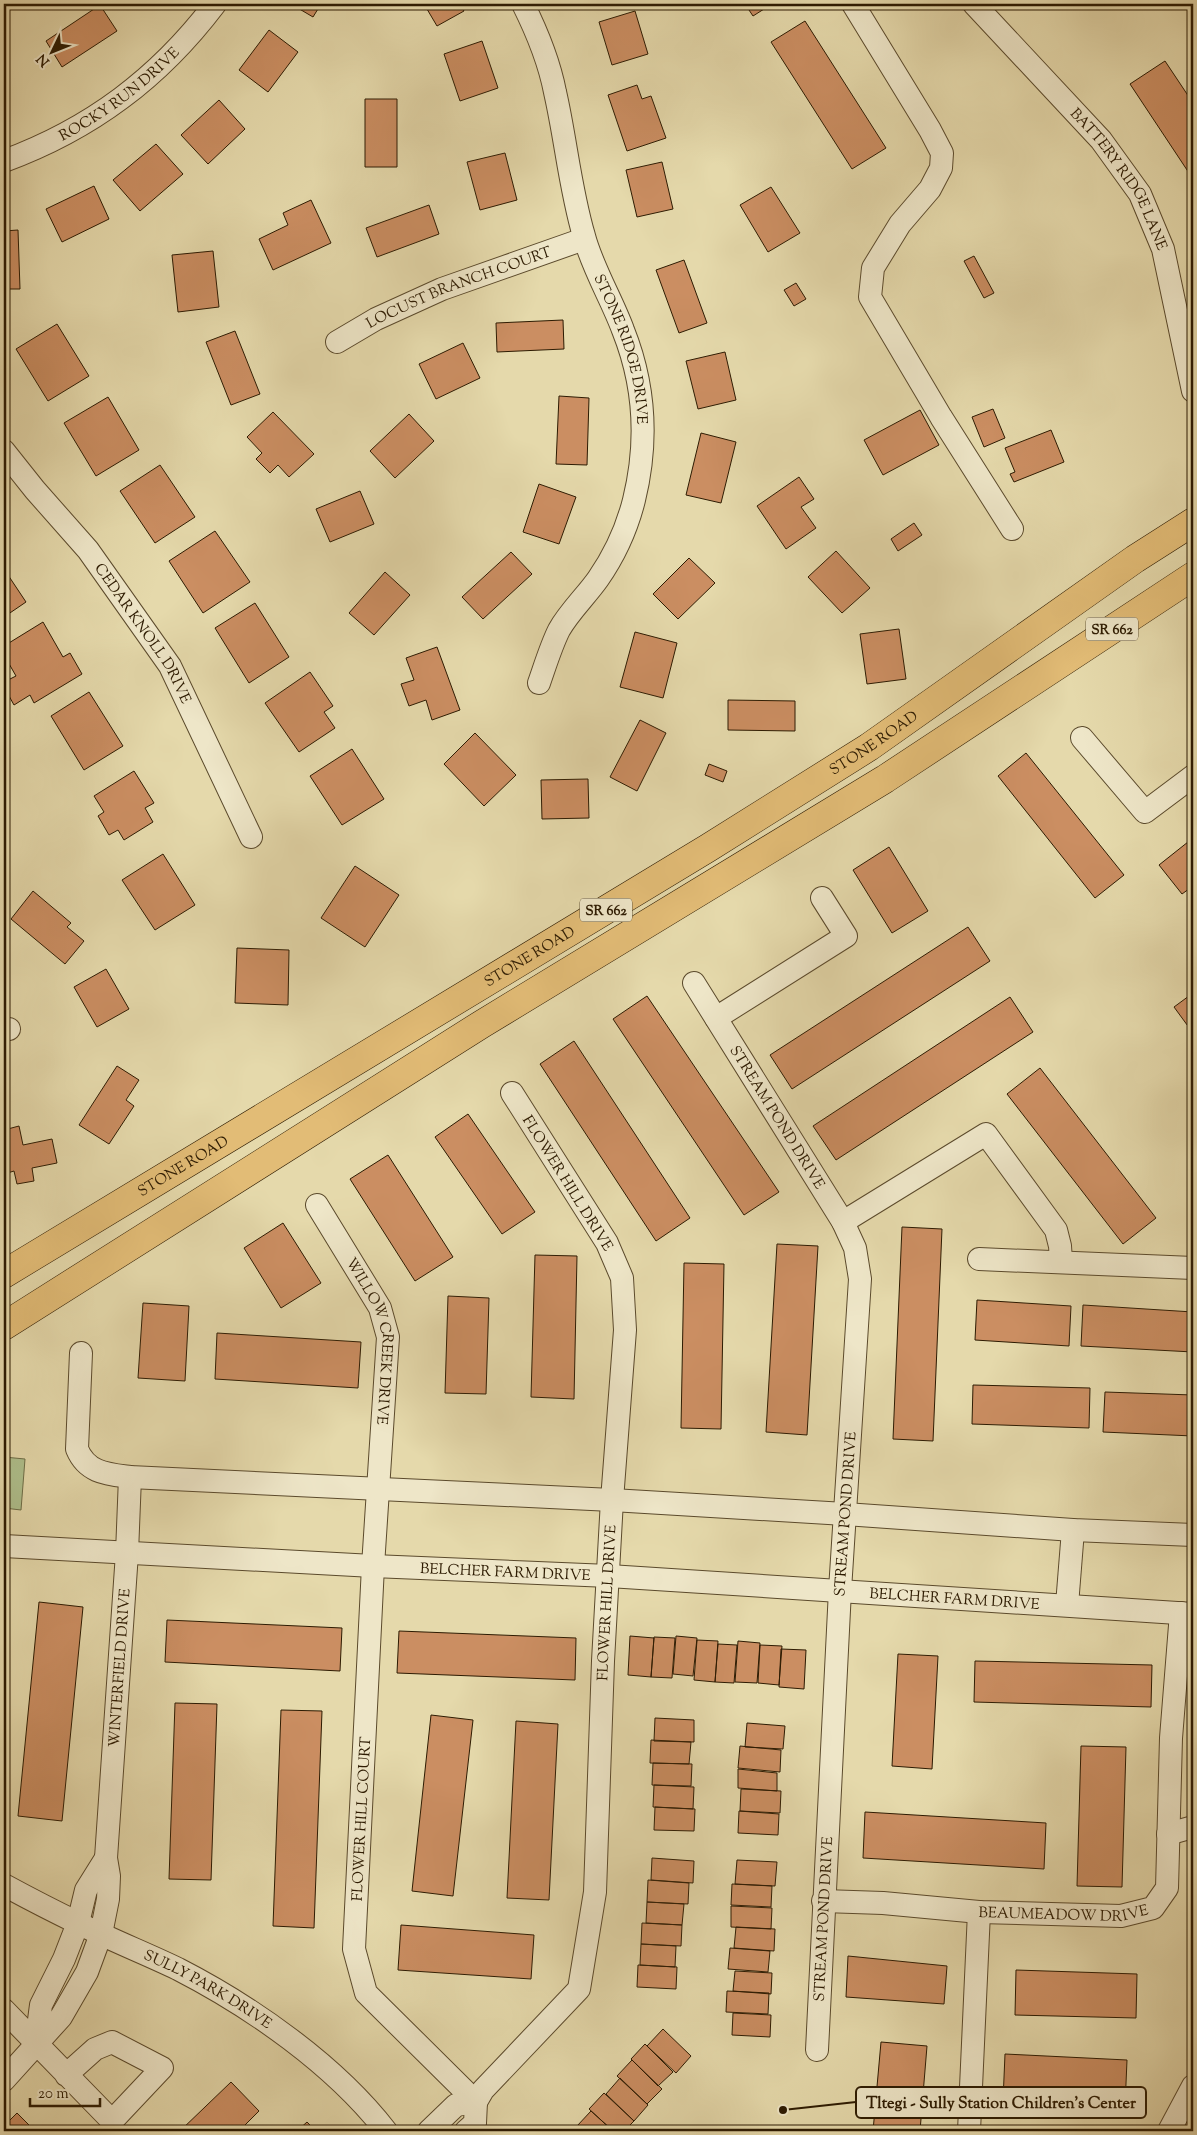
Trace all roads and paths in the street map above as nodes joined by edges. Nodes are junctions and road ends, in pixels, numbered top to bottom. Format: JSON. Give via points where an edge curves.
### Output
{"nodes":[{"id":1,"x":215,"y":4,"type":"edge"},
{"id":2,"x":523,"y":4,"type":"edge"},
{"id":3,"x":853,"y":4,"type":"edge"},
{"id":4,"x":974,"y":4,"type":"edge"},
{"id":5,"x":4,"y":161,"type":"edge"},
{"id":6,"x":584,"y":239,"type":"junction"},
{"id":7,"x":337,"y":342,"type":"dead end"},
{"id":8,"x":1193,"y":391,"type":"edge"},
{"id":9,"x":4,"y":451,"type":"edge"},
{"id":10,"x":1193,"y":522,"type":"edge"},
{"id":11,"x":1012,"y":529,"type":"dead end"},
{"id":12,"x":1193,"y":576,"type":"edge"},
{"id":13,"x":539,"y":683,"type":"dead end"},
{"id":14,"x":1082,"y":738,"type":"dead end"},
{"id":15,"x":1193,"y":776,"type":"edge"},
{"id":16,"x":251,"y":837,"type":"dead end"},
{"id":17,"x":822,"y":898,"type":"dead end"},
{"id":18,"x":694,"y":982,"type":"dead end"},
{"id":19,"x":716,"y":1018,"type":"junction"},
{"id":20,"x":512,"y":1093,"type":"dead end"},
{"id":21,"x":317,"y":1205,"type":"dead end"},
{"id":22,"x":843,"y":1222,"type":"junction"},
{"id":23,"x":979,"y":1259,"type":"dead end"},
{"id":24,"x":1061,"y":1262,"type":"junction"},
{"id":25,"x":1193,"y":1268,"type":"edge"},
{"id":26,"x":4,"y":1274,"type":"edge"},
{"id":27,"x":4,"y":1326,"type":"edge"},
{"id":28,"x":81,"y":1353,"type":"dead end"},
{"id":29,"x":130,"y":1477,"type":"junction"},
{"id":30,"x":378,"y":1489,"type":"junction"},
{"id":31,"x":612,"y":1500,"type":"junction"},
{"id":32,"x":845,"y":1514,"type":"junction"},
{"id":33,"x":1073,"y":1530,"type":"junction"},
{"id":34,"x":1193,"y":1535,"type":"edge"},
{"id":35,"x":4,"y":1546,"type":"edge"},
{"id":36,"x":127,"y":1553,"type":"junction"},
{"id":37,"x":373,"y":1566,"type":"junction"},
{"id":38,"x":609,"y":1576,"type":"junction"},
{"id":39,"x":840,"y":1590,"type":"junction"},
{"id":40,"x":1067,"y":1605,"type":"junction"},
{"id":41,"x":1187,"y":1614,"type":"edge"},
{"id":42,"x":1193,"y":1827,"type":"edge"},
{"id":43,"x":1168,"y":1834,"type":"junction"},
{"id":44,"x":106,"y":1858,"type":"junction"},
{"id":45,"x":4,"y":1885,"type":"edge"},
{"id":46,"x":823,"y":1901,"type":"junction"},
{"id":47,"x":979,"y":1912,"type":"junction"},
{"id":48,"x":78,"y":1923,"type":"junction"},
{"id":49,"x":101,"y":1934,"type":"junction"},
{"id":50,"x":4,"y":2010,"type":"edge"},
{"id":51,"x":36,"y":2043,"type":"junction"},
{"id":52,"x":817,"y":2050,"type":"dead end"},
{"id":53,"x":66,"y":2075,"type":"dead end"},
{"id":54,"x":4,"y":2080,"type":"edge"},
{"id":55,"x":1193,"y":2086,"type":"edge"},
{"id":56,"x":476,"y":2102,"type":"junction"},
{"id":57,"x":386,"y":2131,"type":"edge"},
{"id":58,"x":429,"y":2131,"type":"edge"},
{"id":59,"x":466,"y":2131,"type":"edge"},
{"id":60,"x":969,"y":2131,"type":"edge"},
{"id":61,"x":1169,"y":2131,"type":"edge"}],
"edges":[{"from":1,"to":5,"type":"street","name":"ROCKY RUN DRIVE","via":[[178,49],[119,101],[61,138]]},
{"from":2,"to":6,"type":"street","name":"STONE RIDGE DRIVE","via":[[544,51],[555,91]]},
{"from":3,"to":11,"type":"street","via":[[942,153],[941,168],[930,189],[900,224],[873,268],[870,297]]},
{"from":4,"to":8,"type":"street","name":"BATTERY RIDGE LANE","via":[[1101,140],[1140,194],[1162,249]]},
{"from":6,"to":7,"type":"street","name":"LOCUST BRANCH COURT","via":[[442,289],[376,319]]},
{"from":6,"to":13,"type":"street","name":"STONE RIDGE DRIVE","via":[[632,353],[642,405],[643,445],[633,502],[615,551],[560,630]]},
{"from":9,"to":16,"type":"street","name":"CEDAR KNOLL DRIVE","via":[[88,550],[170,666]]},
{"from":10,"to":26,"type":"main road","name":"STONE ROAD","number":"SR 662","via":[[1135,559],[869,747]]},
{"from":12,"to":27,"type":"main road","number":"SR 662","via":[[885,779],[482,1024]]},
{"from":14,"to":15,"type":"street","via":[[1145,812]]},
{"from":17,"to":19,"type":"street","via":[[846,936]]},
{"from":18,"to":19,"type":"street","name":"STREAM POND DRIVE"},
{"from":19,"to":22,"type":"street","name":"STREAM POND DRIVE"},
{"from":20,"to":31,"type":"street","name":"FLOWER HILL DRIVE","via":[[607,1243],[622,1278],[625,1330]]},
{"from":21,"to":30,"type":"street","name":"WILLOW CREEK DRIVE","via":[[380,1308],[388,1337]]},
{"from":22,"to":24,"type":"street","via":[[986,1134],[1056,1230]]},
{"from":22,"to":32,"type":"street","name":"STREAM POND DRIVE","via":[[855,1248],[860,1279]]},
{"from":23,"to":24,"type":"street"},
{"from":24,"to":25,"type":"street"},
{"from":28,"to":29,"type":"street","via":[[77,1449],[80,1458],[99,1473]]},
{"from":29,"to":30,"type":"street"},
{"from":29,"to":36,"type":"street","name":"WINTERFIELD DRIVE"},
{"from":30,"to":31,"type":"street"},
{"from":30,"to":37,"type":"street","name":"FLOWER HILL COURT"},
{"from":31,"to":32,"type":"street"},
{"from":31,"to":38,"type":"street","name":"FLOWER HILL DRIVE"},
{"from":32,"to":33,"type":"street"},
{"from":32,"to":39,"type":"street","name":"STREAM POND DRIVE"},
{"from":33,"to":34,"type":"street"},
{"from":33,"to":40,"type":"street"},
{"from":35,"to":36,"type":"street","name":"BELCHER FARM DRIVE"},
{"from":36,"to":37,"type":"street","name":"BELCHER FARM DRIVE"},
{"from":36,"to":44,"type":"street","name":"WINTERFIELD DRIVE"},
{"from":37,"to":38,"type":"street","name":"BELCHER FARM DRIVE"},
{"from":37,"to":56,"type":"street","name":"FLOWER HILL COURT","via":[[354,1948],[366,1993]]},
{"from":38,"to":39,"type":"street","name":"BELCHER FARM DRIVE"},
{"from":38,"to":56,"type":"street","name":"FLOWER HILL DRIVE","via":[[595,1892],[580,1989],[483,2090]]},
{"from":39,"to":40,"type":"street","name":"BELCHER FARM DRIVE"},
{"from":39,"to":46,"type":"street","name":"STREAM POND DRIVE"},
{"from":40,"to":41,"type":"street","name":"BELCHER FARM DRIVE"},
{"from":41,"to":43,"type":"street","name":"BEAUMEADOW DRIVE","via":[[1171,1738]]},
{"from":42,"to":43,"type":"street"},
{"from":43,"to":47,"type":"street","name":"BEAUMEADOW DRIVE","via":[[1167,1888],[1153,1908],[1121,1916]]},
{"from":44,"to":48,"type":"street","name":"WINTERFIELD DRIVE","via":[[86,1890]]},
{"from":44,"to":49,"type":"street","name":"WINTERFIELD DRIVE","via":[[110,1876]]},
{"from":45,"to":48,"type":"street","name":"SULLY PARK DRIVE"},
{"from":46,"to":47,"type":"street","name":"BEAUMEADOW DRIVE"},
{"from":46,"to":52,"type":"street","name":"STREAM POND DRIVE"},
{"from":47,"to":60,"type":"street"},
{"from":48,"to":49,"type":"street","name":"SULLY PARK DRIVE"},
{"from":48,"to":51,"type":"street","name":"WINTERFIELD DRIVE","via":[[41,2005]]},
{"from":49,"to":51,"type":"street","name":"WINTERFIELD DRIVE","via":[[87,1972],[61,2017]]},
{"from":49,"to":57,"type":"street","name":"SULLY PARK DRIVE","via":[[178,1970],[250,2010],[343,2084]]},
{"from":50,"to":51,"type":"street"},
{"from":51,"to":53,"type":"street"},
{"from":51,"to":54,"type":"street","name":"WINTERFIELD DRIVE"},
{"from":55,"to":61,"type":"street"},
{"from":56,"to":58,"type":"street","via":[[456,2105]]},
{"from":56,"to":59,"type":"street","name":"FLOWER HILL DRIVE","via":[[475,2123]]}]}
